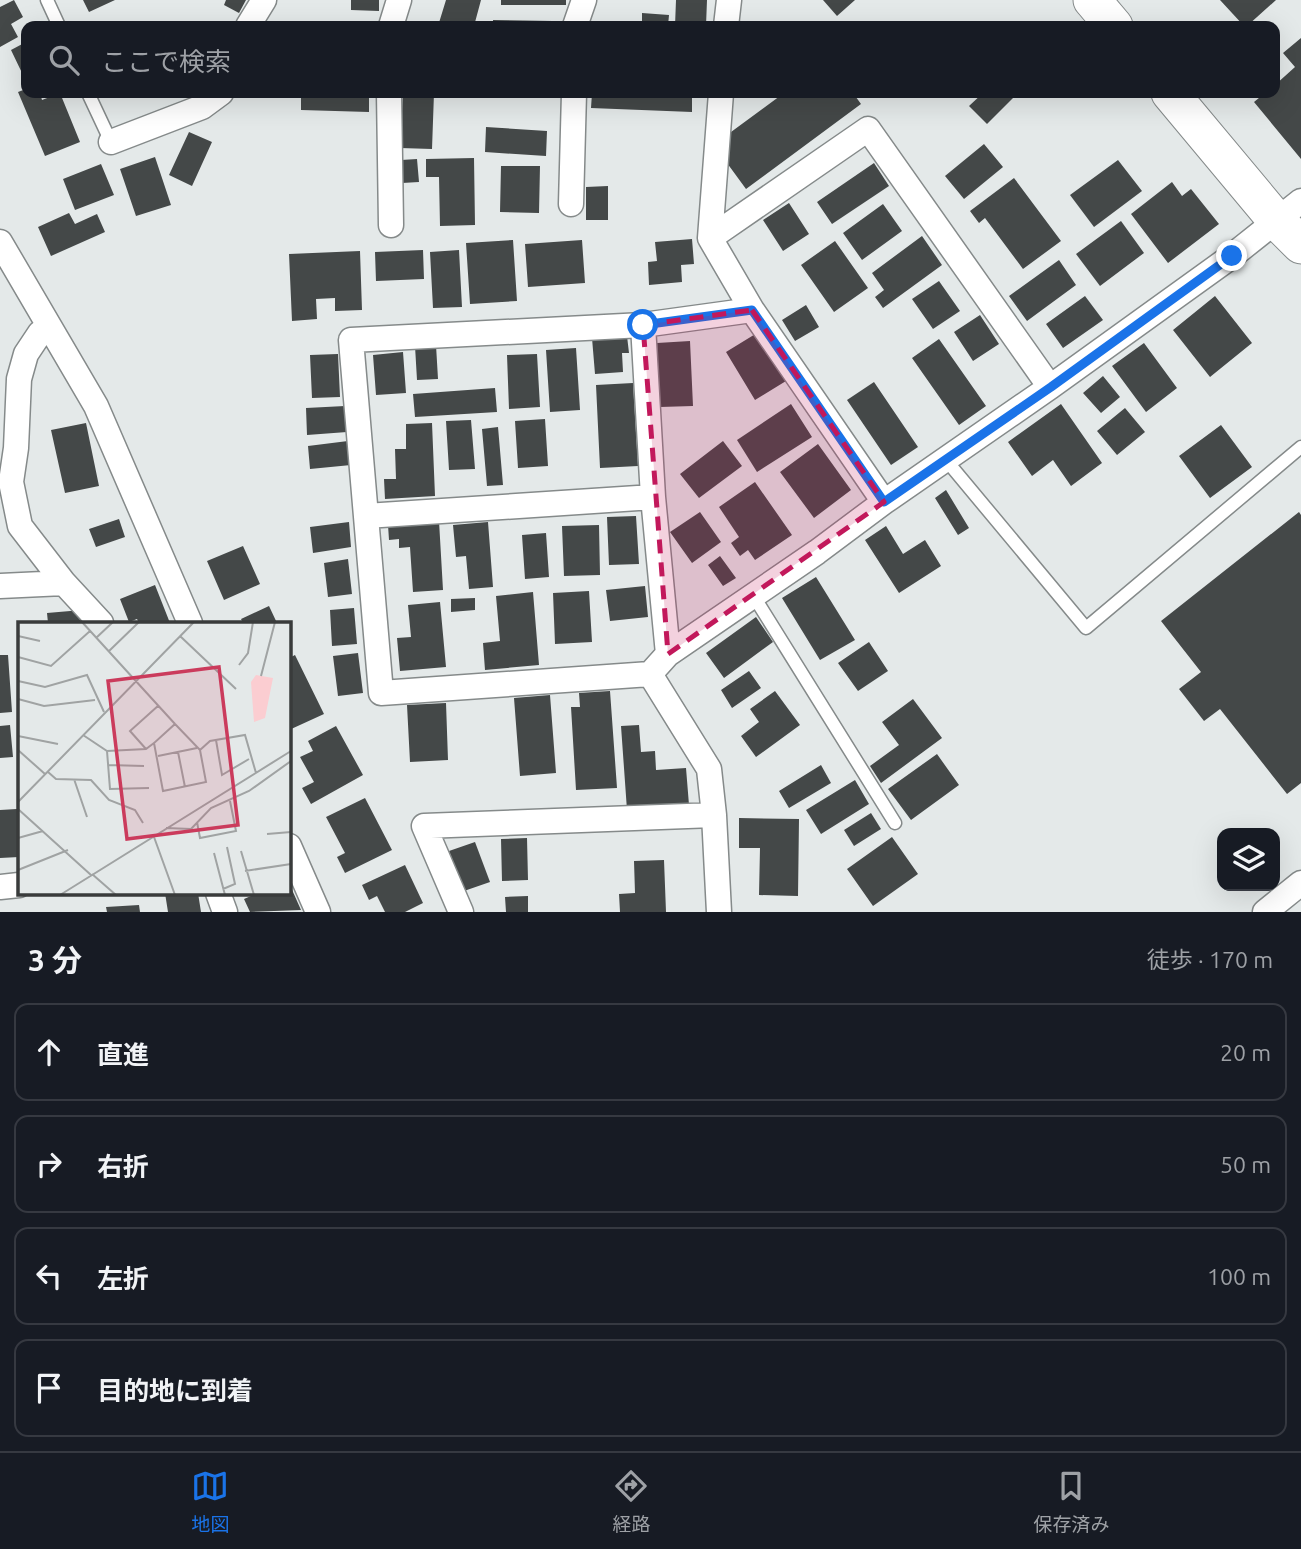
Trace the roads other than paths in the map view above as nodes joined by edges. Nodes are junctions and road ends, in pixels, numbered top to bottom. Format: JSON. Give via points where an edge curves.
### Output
{"nodes":[{"id":1,"x":47,"y":0,"type":"edge"},
{"id":2,"x":264,"y":0,"type":"edge"},
{"id":3,"x":399,"y":0,"type":"edge"},
{"id":4,"x":584,"y":0,"type":"edge"},
{"id":5,"x":729,"y":0,"type":"edge"},
{"id":6,"x":1092,"y":0,"type":"edge"},
{"id":7,"x":57,"y":21,"type":"edge"},
{"id":8,"x":251,"y":21,"type":"edge"},
{"id":9,"x":393,"y":21,"type":"edge"},
{"id":10,"x":577,"y":21,"type":"edge"},
{"id":11,"x":727,"y":21,"type":"edge"},
{"id":12,"x":1110,"y":21,"type":"edge"},
{"id":13,"x":91,"y":98,"type":"edge"},
{"id":14,"x":214,"y":98,"type":"edge"},
{"id":15,"x":389,"y":98,"type":"edge"},
{"id":16,"x":574,"y":98,"type":"edge"},
{"id":17,"x":721,"y":98,"type":"edge"},
{"id":18,"x":1175,"y":98,"type":"edge"},
{"id":19,"x":111,"y":142,"type":"joint"},
{"id":20,"x":571,"y":205,"type":"dead end"},
{"id":21,"x":1293,"y":222,"type":"edge"},
{"id":22,"x":391,"y":225,"type":"dead end"},
{"id":23,"x":710,"y":238,"type":"junction"},
{"id":24,"x":0,"y":242,"type":"edge"},
{"id":25,"x":752,"y":310,"type":"junction"},
{"id":26,"x":643,"y":325,"type":"junction"},
{"id":27,"x":49,"y":327,"type":"junction"},
{"id":28,"x":1051,"y":387,"type":"junction"},
{"id":29,"x":1301,"y":447,"type":"edge"},
{"id":30,"x":946,"y":460,"type":"junction"},
{"id":31,"x":653,"y":497,"type":"junction"},
{"id":32,"x":884,"y":502,"type":"junction"},
{"id":33,"x":366,"y":516,"type":"junction"},
{"id":34,"x":64,"y":583,"type":"junction"},
{"id":35,"x":0,"y":586,"type":"edge"},
{"id":36,"x":753,"y":595,"type":"junction"},
{"id":37,"x":100,"y":622,"type":"edge"},
{"id":38,"x":190,"y":622,"type":"edge"},
{"id":39,"x":668,"y":654,"type":"junction"},
{"id":40,"x":650,"y":674,"type":"junction"},
{"id":41,"x":714,"y":815,"type":"junction"},
{"id":42,"x":895,"y":823,"type":"dead end"},
{"id":43,"x":290,"y":848,"type":"edge"},
{"id":44,"x":1301,"y":883,"type":"edge"},
{"id":45,"x":18,"y":885,"type":"edge"},
{"id":46,"x":0,"y":887,"type":"edge"},
{"id":47,"x":218,"y":894,"type":"edge"},
{"id":48,"x":225,"y":912,"type":"edge"},
{"id":49,"x":318,"y":912,"type":"edge"},
{"id":50,"x":461,"y":912,"type":"edge"},
{"id":51,"x":719,"y":912,"type":"edge"},
{"id":52,"x":1265,"y":912,"type":"edge"}],
"edges":[{"from":1,"to":7,"type":"lane"},
{"from":2,"to":8,"type":"street"},
{"from":3,"to":9,"type":"street"},
{"from":4,"to":10,"type":"street"},
{"from":5,"to":11,"type":"street"},
{"from":6,"to":12,"type":"main road"},
{"from":13,"to":19,"type":"lane"},
{"from":14,"to":19,"type":"street"},
{"from":15,"to":22,"type":"street"},
{"from":16,"to":20,"type":"street"},
{"from":17,"to":23,"type":"street"},
{"from":18,"to":21,"type":"main road"},
{"from":21,"to":28,"type":"street","via":[[1232,256]]},
{"from":23,"to":25,"type":"street"},
{"from":23,"to":28,"type":"street","via":[[868,129]]},
{"from":24,"to":27,"type":"street"},
{"from":25,"to":26,"type":"street"},
{"from":25,"to":32,"type":"street"},
{"from":26,"to":31,"type":"street"},
{"from":26,"to":33,"type":"street","via":[[351,340]]},
{"from":27,"to":34,"type":"street","via":[[26,354],[19,379],[11,482],[20,526]]},
{"from":27,"to":38,"type":"street","via":[[96,406]]},
{"from":28,"to":30,"type":"street"},
{"from":29,"to":30,"type":"lane","via":[[1086,628]]},
{"from":30,"to":32,"type":"street"},
{"from":31,"to":33,"type":"street"},
{"from":31,"to":39,"type":"street"},
{"from":32,"to":36,"type":"street"},
{"from":33,"to":40,"type":"street","via":[[381,693]]},
{"from":34,"to":35,"type":"street"},
{"from":34,"to":37,"type":"street"},
{"from":36,"to":39,"type":"street"},
{"from":36,"to":42,"type":"lane"},
{"from":39,"to":40,"type":"street"},
{"from":40,"to":41,"type":"street","via":[[709,769]]},
{"from":41,"to":50,"type":"street","via":[[424,826]]},
{"from":41,"to":51,"type":"street"},
{"from":43,"to":49,"type":"street"},
{"from":44,"to":52,"type":"street"},
{"from":45,"to":46,"type":"street"},
{"from":47,"to":48,"type":"street"}]}
